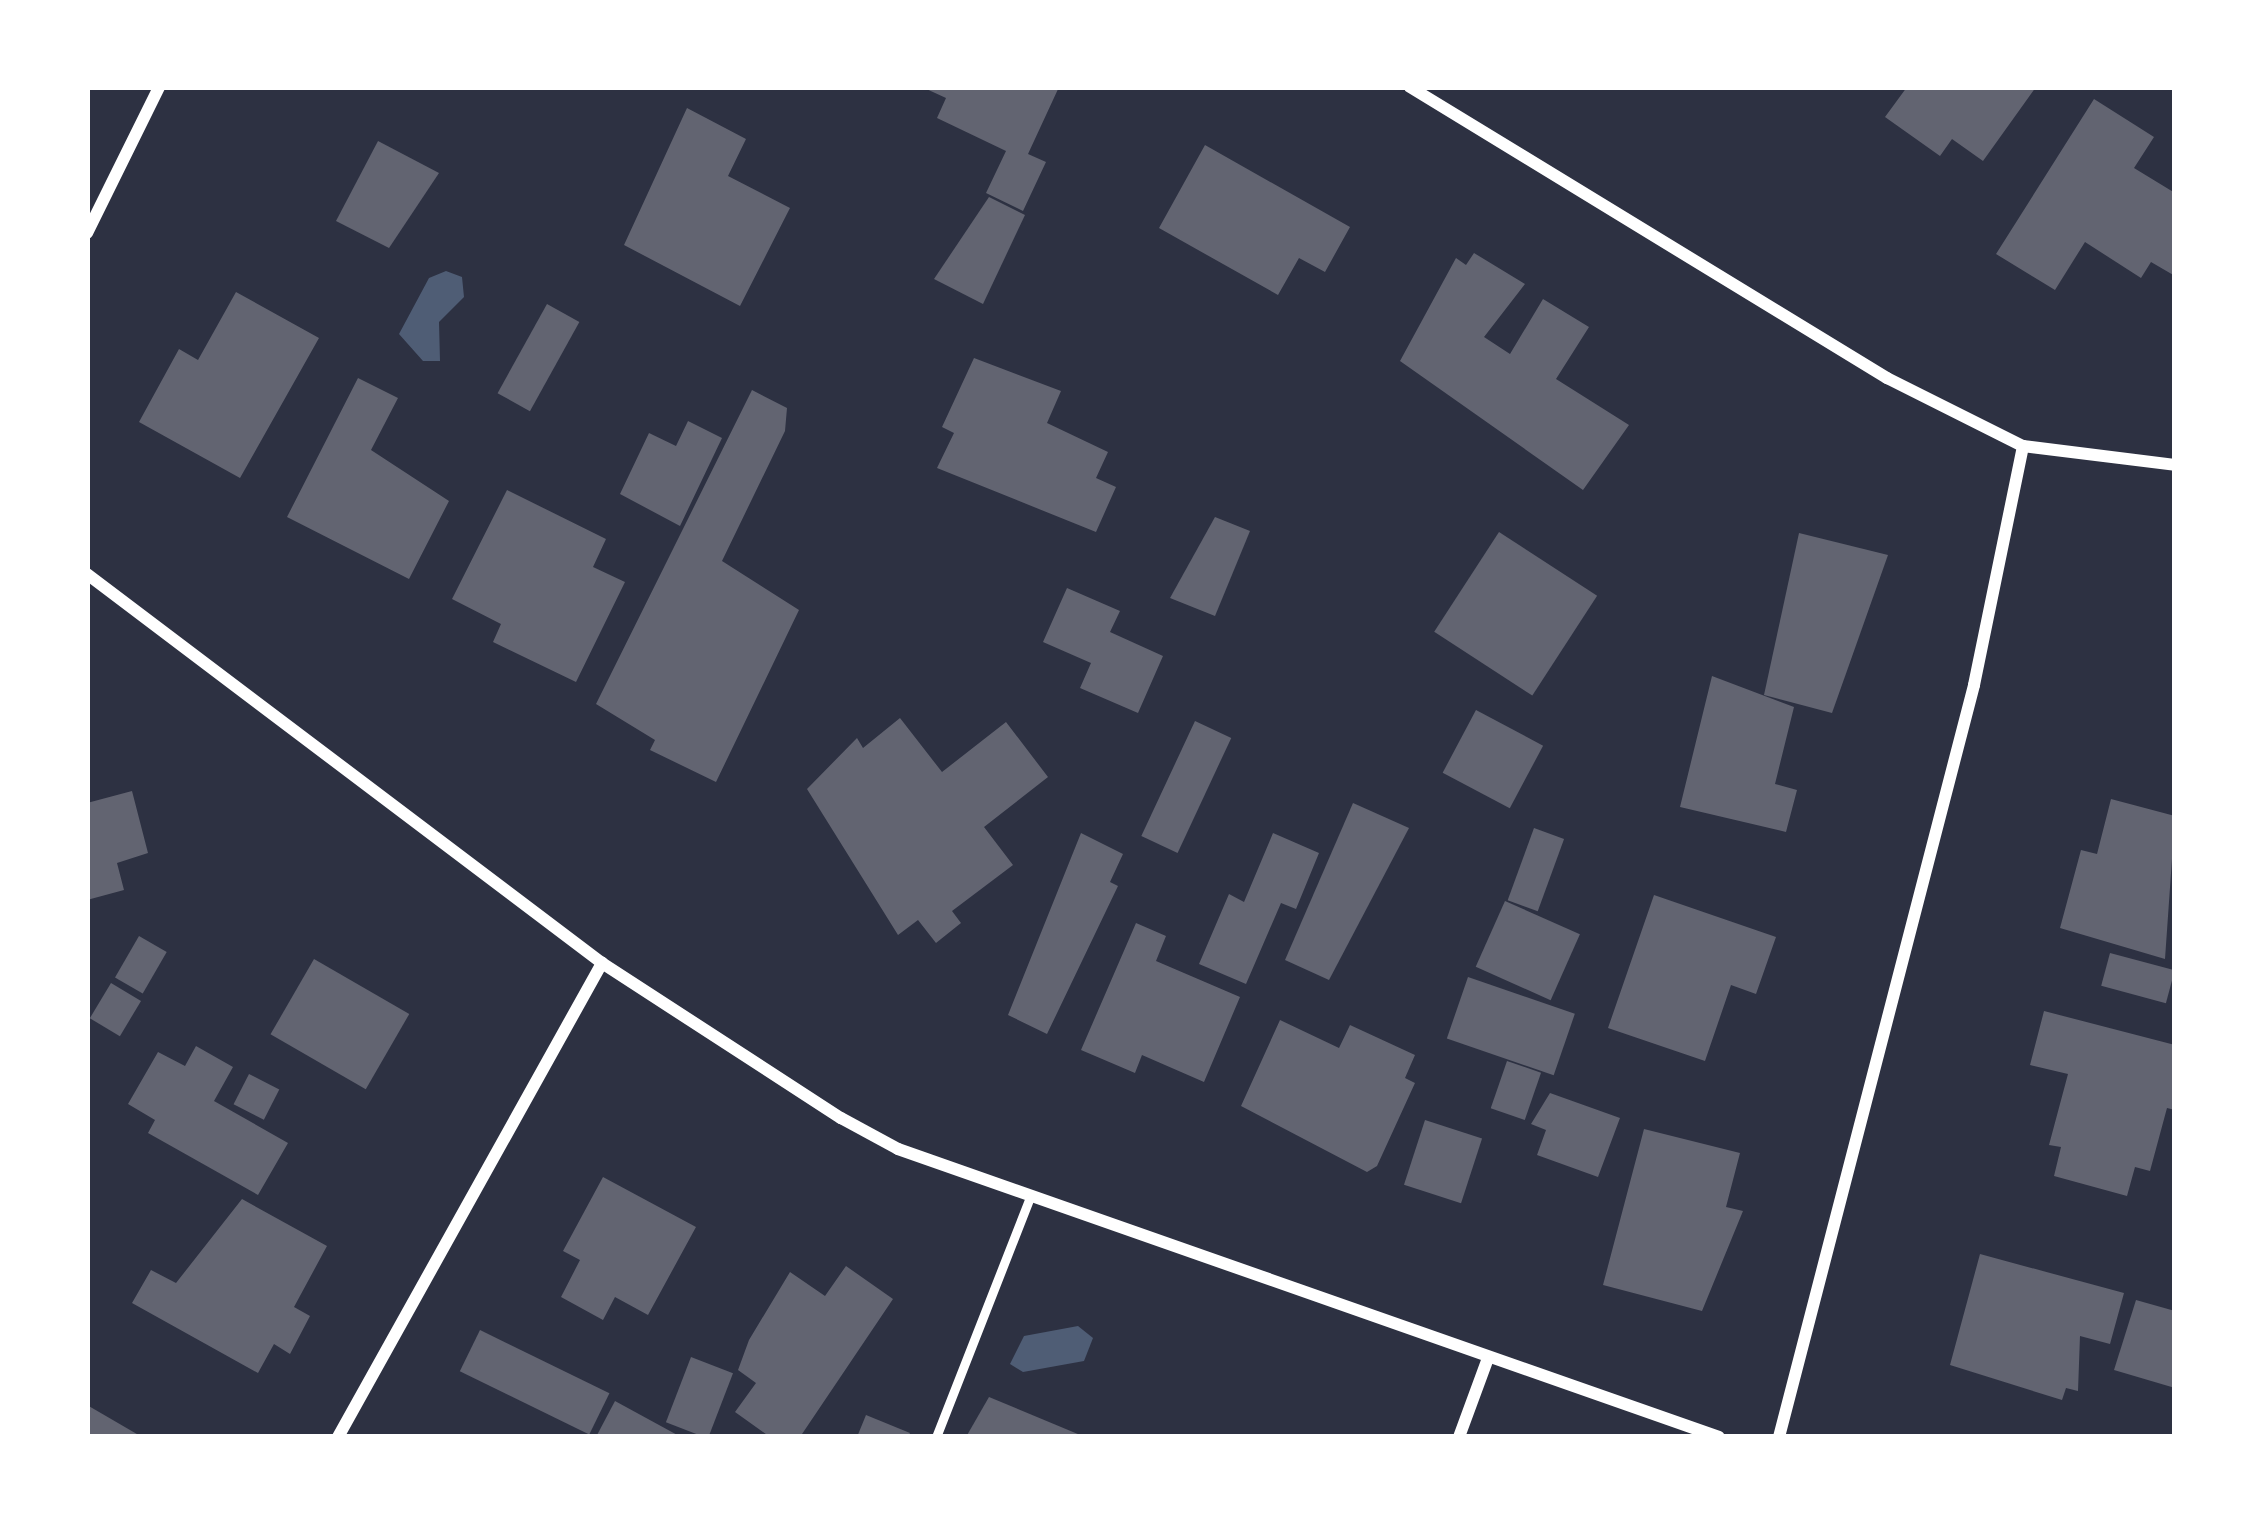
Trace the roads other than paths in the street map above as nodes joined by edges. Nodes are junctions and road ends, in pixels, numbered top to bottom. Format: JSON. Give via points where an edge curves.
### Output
{"nodes":[{"id":1,"x":159,"y":87,"type":"edge"},
{"id":2,"x":1410,"y":87,"type":"edge"},
{"id":3,"x":87,"y":233,"type":"edge"},
{"id":4,"x":2023,"y":446,"type":"junction"},
{"id":5,"x":2175,"y":465,"type":"edge"},
{"id":6,"x":87,"y":574,"type":"edge"},
{"id":7,"x":602,"y":962,"type":"junction"},
{"id":8,"x":1031,"y":1195,"type":"junction"},
{"id":9,"x":1488,"y":1358,"type":"junction"},
{"id":10,"x":338,"y":1437,"type":"edge"},
{"id":11,"x":936,"y":1437,"type":"edge"},
{"id":12,"x":1459,"y":1437,"type":"edge"},
{"id":13,"x":1719,"y":1437,"type":"edge"},
{"id":14,"x":1779,"y":1437,"type":"edge"}],
"edges":[{"from":1,"to":3,"type":"street"},
{"from":2,"to":4,"type":"street","via":[[1887,378]]},
{"from":4,"to":5,"type":"street"},
{"from":4,"to":14,"type":"street","via":[[1974,685]]},
{"from":6,"to":7,"type":"street"},
{"from":7,"to":8,"type":"street","via":[[841,1118]]},
{"from":7,"to":10,"type":"street"},
{"from":8,"to":9,"type":"street"},
{"from":8,"to":11,"type":"lane"},
{"from":9,"to":12,"type":"street"},
{"from":9,"to":13,"type":"street"}]}
